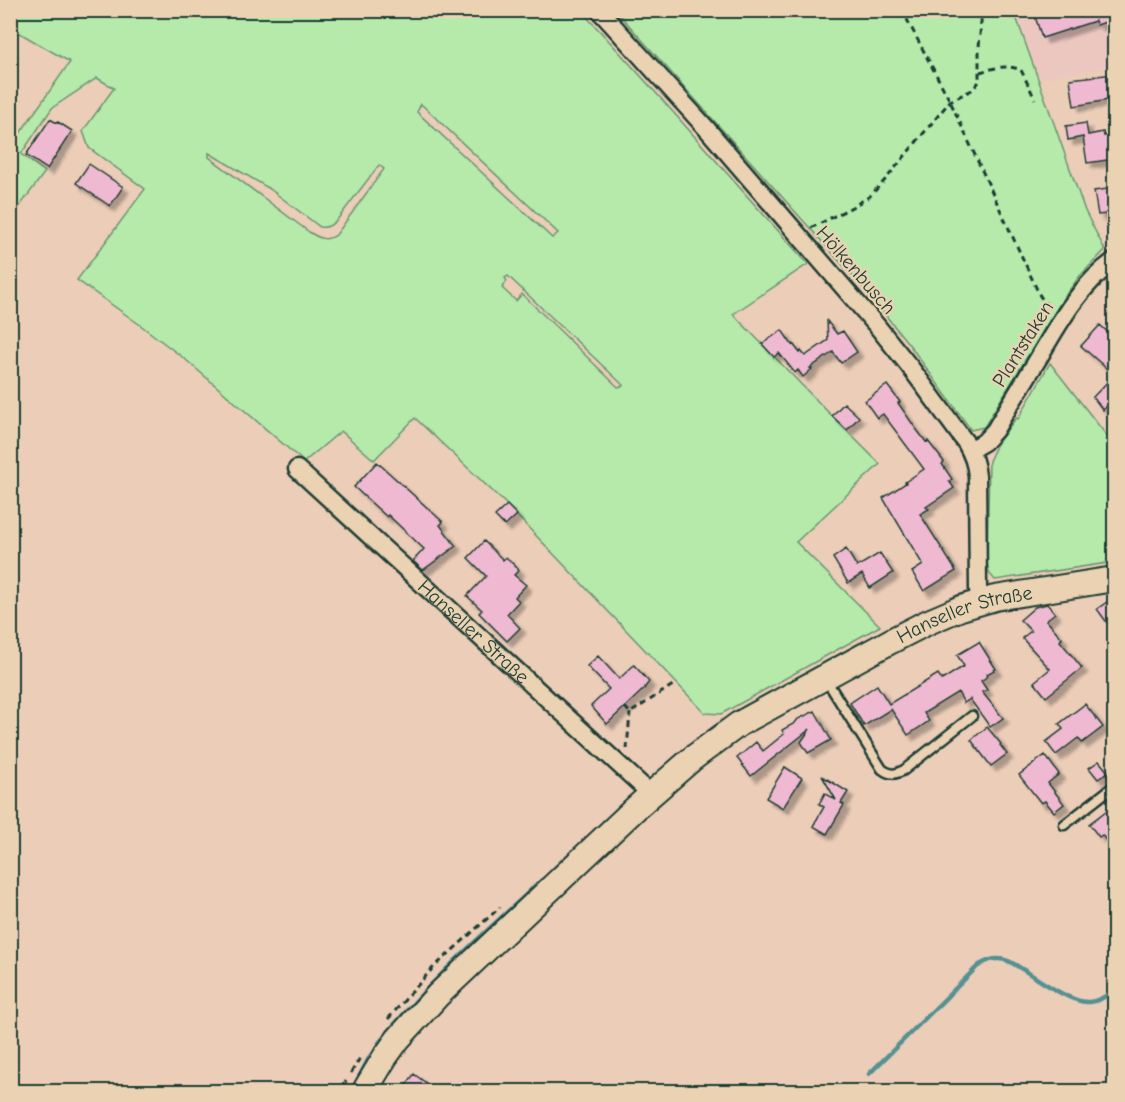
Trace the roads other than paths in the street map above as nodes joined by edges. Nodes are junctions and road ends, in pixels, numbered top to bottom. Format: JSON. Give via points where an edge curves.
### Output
{"nodes":[{"id":1,"x":599,"y":10,"type":"edge"},
{"id":2,"x":1114,"y":261,"type":"edge"},
{"id":3,"x":970,"y":450,"type":"junction"},
{"id":4,"x":297,"y":469,"type":"dead end"},
{"id":5,"x":1114,"y":579,"type":"edge"},
{"id":6,"x":980,"y":602,"type":"junction"},
{"id":7,"x":824,"y":677,"type":"junction"},
{"id":8,"x":972,"y":716,"type":"dead end"},
{"id":9,"x":1114,"y":786,"type":"edge"},
{"id":10,"x":651,"y":794,"type":"junction"},
{"id":11,"x":1064,"y":825,"type":"dead end"},
{"id":12,"x":364,"y":1092,"type":"edge"}],
"edges":[{"from":1,"to":3,"type":"street","name":"Hölkenbusch","via":[[877,326]]},
{"from":2,"to":3,"type":"street","name":"Plantstaken","via":[[1092,280],[1060,322],[995,430]]},
{"from":3,"to":6,"type":"street","name":"Hölkenbusch","via":[[977,476]]},
{"from":4,"to":10,"type":"street","name":"Hanseller Straße"},
{"from":5,"to":6,"type":"main road","name":"Hanseller Straße"},
{"from":6,"to":7,"type":"main road","name":"Hanseller Straße","via":[[926,623]]},
{"from":7,"to":8,"type":"lane","via":[[882,769],[891,774],[904,770]]},
{"from":7,"to":10,"type":"main road","name":"Hanseller Straße","via":[[740,724]]},
{"from":9,"to":11,"type":"lane"},
{"from":10,"to":12,"type":"main road","name":"Hanseller Straße","via":[[438,995],[398,1039]]}]}
